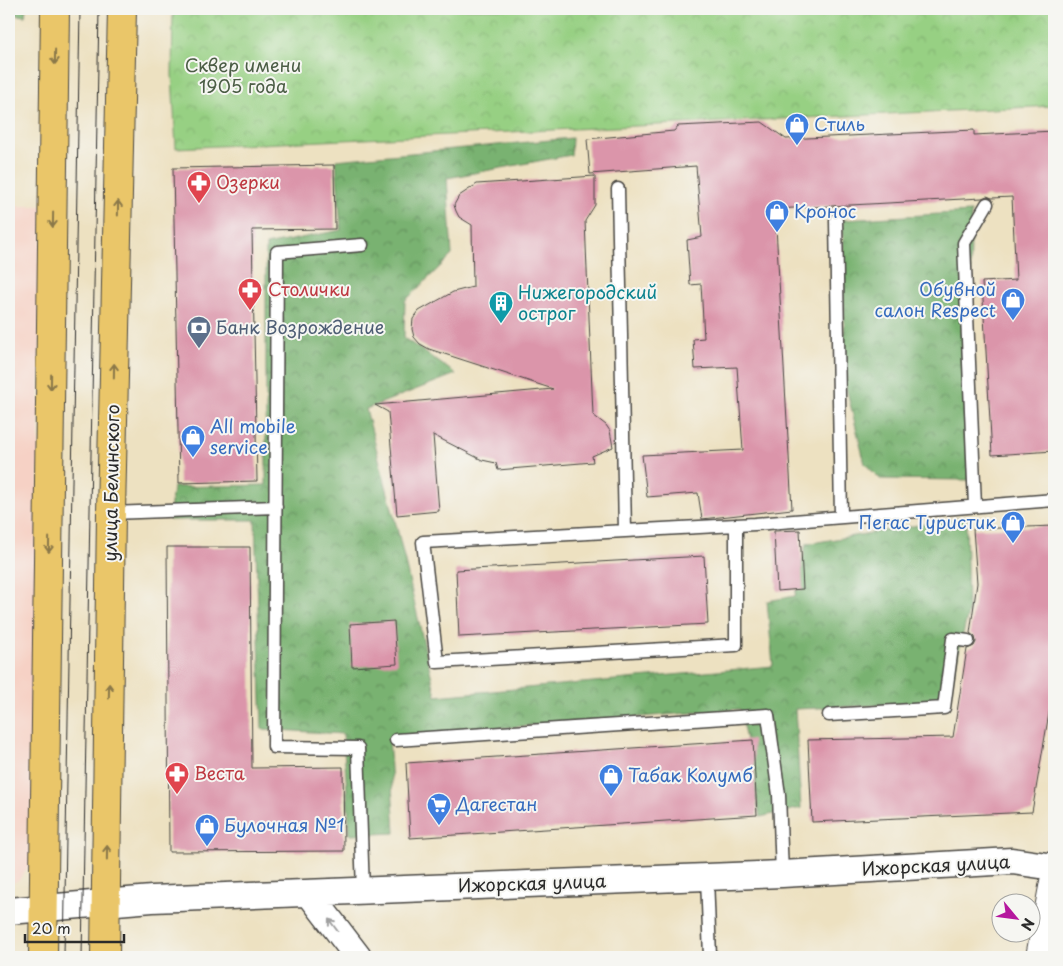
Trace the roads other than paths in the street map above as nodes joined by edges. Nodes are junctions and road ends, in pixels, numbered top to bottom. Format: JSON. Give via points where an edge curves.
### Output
{"nodes":[{"id":1,"x":55,"y":9,"type":"edge"},
{"id":2,"x":122,"y":9,"type":"edge"},
{"id":3,"x":618,"y":190,"type":"dead end"},
{"id":4,"x":987,"y":204,"type":"dead end"},
{"id":5,"x":836,"y":220,"type":"dead end"},
{"id":6,"x":362,"y":245,"type":"dead end"},
{"id":7,"x":1054,"y":500,"type":"edge"},
{"id":8,"x":975,"y":506,"type":"junction"},
{"id":9,"x":276,"y":507,"type":"junction"},
{"id":10,"x":112,"y":513,"type":"junction"},
{"id":11,"x":841,"y":516,"type":"junction"},
{"id":12,"x":736,"y":525,"type":"junction"},
{"id":13,"x":625,"y":531,"type":"junction"},
{"id":14,"x":968,"y":642,"type":"dead end"},
{"id":15,"x":829,"y":715,"type":"dead end"},
{"id":16,"x":396,"y":740,"type":"dead end"},
{"id":17,"x":1054,"y":867,"type":"edge"},
{"id":18,"x":782,"y":874,"type":"junction"},
{"id":19,"x":707,"y":877,"type":"junction"},
{"id":20,"x":1054,"y":882,"type":"edge"},
{"id":21,"x":363,"y":891,"type":"junction"},
{"id":22,"x":309,"y":893,"type":"junction"},
{"id":23,"x":106,"y":902,"type":"junction"},
{"id":24,"x":44,"y":908,"type":"junction"},
{"id":25,"x":9,"y":911,"type":"edge"},
{"id":26,"x":43,"y":957,"type":"edge"},
{"id":27,"x":105,"y":957,"type":"edge"},
{"id":28,"x":358,"y":957,"type":"edge"},
{"id":29,"x":710,"y":957,"type":"edge"},
{"id":30,"x":1040,"y":957,"type":"edge"}],
"edges":[{"from":1,"to":24,"type":"main road","one_way":true},
{"from":10,"to":2,"type":"main road","name":"улица Белинского","one_way":true},
{"from":3,"to":13,"type":"lane"},
{"from":4,"to":8,"type":"lane","via":[[964,243]]},
{"from":5,"to":11,"type":"lane"},
{"from":6,"to":9,"type":"lane","via":[[277,252]]},
{"from":7,"to":8,"type":"lane"},
{"from":8,"to":11,"type":"lane"},
{"from":9,"to":10,"type":"lane"},
{"from":9,"to":21,"type":"lane","via":[[274,747],[358,748]]},
{"from":23,"to":10,"type":"main road","name":"улица Белинского","one_way":true},
{"from":11,"to":12,"type":"lane"},
{"from":12,"to":13,"type":"lane"},
{"from":12,"to":13,"type":"lane","via":[[736,646],[437,662],[423,542]]},
{"from":14,"to":15,"type":"lane","via":[[953,639],[944,708]]},
{"from":16,"to":18,"type":"lane","via":[[768,716],[779,795]]},
{"from":17,"to":18,"type":"street","name":"Ижорская улица","via":[[1012,860]]},
{"from":18,"to":19,"type":"street","name":"Ижорская улица"},
{"from":19,"to":21,"type":"street","name":"Ижорская улица"},
{"from":19,"to":29,"type":"lane"},
{"from":20,"to":30,"type":"street"},
{"from":21,"to":22,"type":"street","name":"Ижорская улица"},
{"from":22,"to":23,"type":"street","name":"Ижорская улица"},
{"from":28,"to":22,"type":"street","one_way":true},
{"from":23,"to":24,"type":"street","name":"Ижорская улица"},
{"from":23,"to":27,"type":"main road","name":"улица Белинского"},
{"from":24,"to":25,"type":"street","name":"Ижорская улица"},
{"from":24,"to":26,"type":"main road"}]}
